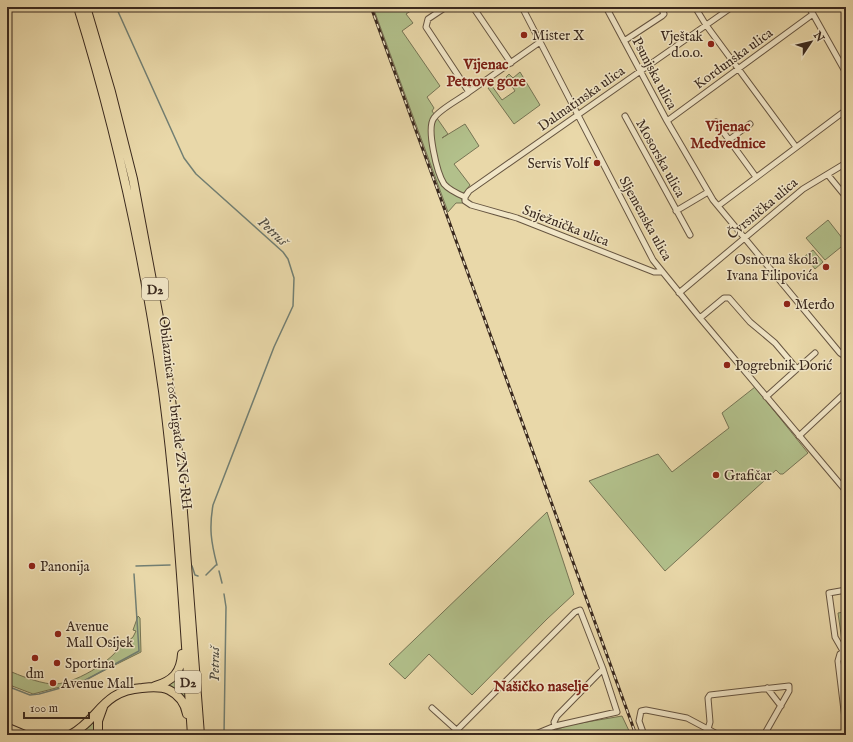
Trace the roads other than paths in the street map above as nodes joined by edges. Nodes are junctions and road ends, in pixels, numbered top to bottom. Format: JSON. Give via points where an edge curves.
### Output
{"nodes":[{"id":1,"x":78,"y":7,"type":"edge"},
{"id":2,"x":86,"y":7,"type":"edge"},
{"id":3,"x":446,"y":7,"type":"edge"},
{"id":4,"x":473,"y":7,"type":"edge"},
{"id":5,"x":522,"y":7,"type":"edge"},
{"id":6,"x":606,"y":7,"type":"edge"},
{"id":7,"x":661,"y":7,"type":"edge"},
{"id":8,"x":695,"y":7,"type":"edge"},
{"id":9,"x":732,"y":7,"type":"edge"},
{"id":10,"x":809,"y":7,"type":"edge"},
{"id":11,"x":813,"y":14,"type":"junction"},
{"id":12,"x":706,"y":25,"type":"junction"},
{"id":13,"x":624,"y":41,"type":"junction"},
{"id":14,"x":540,"y":42,"type":"junction"},
{"id":15,"x":511,"y":63,"type":"junction"},
{"id":16,"x":738,"y":68,"type":"junction"},
{"id":17,"x":641,"y":71,"type":"junction"},
{"id":18,"x":846,"y":73,"type":"edge"},
{"id":19,"x":469,"y":92,"type":"junction"},
{"id":20,"x":846,"y":110,"type":"edge"},
{"id":21,"x":578,"y":115,"type":"junction"},
{"id":22,"x":625,"y":116,"type":"dead end"},
{"id":23,"x":667,"y":121,"type":"junction"},
{"id":24,"x":716,"y":122,"type":"dead end"},
{"id":25,"x":750,"y":124,"type":"dead end"},
{"id":26,"x":729,"y":140,"type":"junction"},
{"id":27,"x":796,"y":147,"type":"junction"},
{"id":28,"x":846,"y":163,"type":"edge"},
{"id":29,"x":828,"y":175,"type":"junction"},
{"id":30,"x":756,"y":177,"type":"junction"},
{"id":31,"x":708,"y":192,"type":"junction"},
{"id":32,"x":465,"y":197,"type":"junction"},
{"id":33,"x":846,"y":197,"type":"edge"},
{"id":34,"x":718,"y":206,"type":"junction"},
{"id":35,"x":676,"y":211,"type":"junction"},
{"id":36,"x":690,"y":236,"type":"dead end"},
{"id":37,"x":745,"y":239,"type":"junction"},
{"id":38,"x":662,"y":272,"type":"junction"},
{"id":39,"x":679,"y":293,"type":"junction"},
{"id":40,"x":700,"y":318,"type":"junction"},
{"id":41,"x":815,"y":354,"type":"dead end"},
{"id":42,"x":846,"y":357,"type":"edge"},
{"id":43,"x":797,"y":369,"type":"junction"},
{"id":44,"x":846,"y":392,"type":"edge"},
{"id":45,"x":766,"y":397,"type":"junction"},
{"id":46,"x":799,"y":436,"type":"junction"},
{"id":47,"x":846,"y":491,"type":"edge"},
{"id":48,"x":846,"y":590,"type":"edge"},
{"id":49,"x":184,"y":633,"type":"junction"},
{"id":50,"x":844,"y":650,"type":"edge"},
{"id":51,"x":603,"y":669,"type":"junction"},
{"id":52,"x":153,"y":687,"type":"junction"},
{"id":53,"x":767,"y":688,"type":"junction"},
{"id":54,"x":104,"y":705,"type":"junction"},
{"id":55,"x":781,"y":706,"type":"junction"},
{"id":56,"x":432,"y":708,"type":"dead end"},
{"id":57,"x":199,"y":712,"type":"junction"},
{"id":58,"x":554,"y":726,"type":"junction"},
{"id":59,"x":7,"y":727,"type":"edge"},
{"id":60,"x":846,"y":727,"type":"edge"},
{"id":61,"x":708,"y":728,"type":"junction"},
{"id":62,"x":457,"y":730,"type":"junction"},
{"id":63,"x":192,"y":733,"type":"edge"},
{"id":64,"x":26,"y":735,"type":"edge"},
{"id":65,"x":70,"y":735,"type":"edge"},
{"id":66,"x":98,"y":735,"type":"edge"},
{"id":67,"x":200,"y":735,"type":"edge"},
{"id":68,"x":206,"y":735,"type":"edge"},
{"id":69,"x":462,"y":735,"type":"edge"},
{"id":70,"x":533,"y":735,"type":"edge"},
{"id":71,"x":644,"y":735,"type":"edge"},
{"id":72,"x":719,"y":735,"type":"edge"},
{"id":73,"x":764,"y":735,"type":"edge"}],
"edges":[{"from":1,"to":49,"type":"highway","name":"Obilaznica 106. brigade ZNG RH","number":"D2","via":[[110,117],[150,308],[171,462]]},
{"from":2,"to":57,"type":"highway","name":"Obilaznica 106. brigade ZNG RH","number":"D2","via":[[133,179],[163,339],[179,460]]},
{"from":3,"to":19,"type":"street","via":[[428,19],[426,28]]},
{"from":4,"to":15,"type":"street"},
{"from":5,"to":14,"type":"street","name":"Sljemenska ulica"},
{"from":6,"to":13,"type":"street","name":"Psunjska ulica"},
{"from":7,"to":13,"type":"street","via":[[664,14],[662,16]]},
{"from":8,"to":12,"type":"street"},
{"from":9,"to":12,"type":"street","name":"Dalmatinska ulica"},
{"from":10,"to":11,"type":"street"},
{"from":11,"to":16,"type":"street","name":"Kordunska ulica"},
{"from":11,"to":18,"type":"street"},
{"from":12,"to":16,"type":"street"},
{"from":12,"to":17,"type":"street","name":"Dalmatinska ulica"},
{"from":13,"to":17,"type":"street","name":"Psunjska ulica"},
{"from":14,"to":15,"type":"street"},
{"from":14,"to":21,"type":"street","name":"Sljemenska ulica"},
{"from":15,"to":19,"type":"street"},
{"from":16,"to":23,"type":"street","name":"Kordunska ulica"},
{"from":16,"to":27,"type":"street"},
{"from":17,"to":21,"type":"street","name":"Dalmatinska ulica"},
{"from":17,"to":23,"type":"street","name":"Psunjska ulica"},
{"from":19,"to":32,"type":"street","via":[[434,117],[432,124],[432,151],[442,180],[450,190]]},
{"from":20,"to":27,"type":"street"},
{"from":21,"to":32,"type":"street","name":"Dalmatinska ulica","via":[[469,191]]},
{"from":21,"to":38,"type":"street","name":"Sljemenska ulica","via":[[645,246]]},
{"from":22,"to":35,"type":"street","name":"Mosorska ulica"},
{"from":23,"to":31,"type":"street","name":"Psunjska ulica"},
{"from":24,"to":26,"type":"street"},
{"from":25,"to":26,"type":"street"},
{"from":26,"to":30,"type":"street"},
{"from":27,"to":30,"type":"street"},
{"from":28,"to":29,"type":"street","name":"Čvrsnička ulica"},
{"from":29,"to":33,"type":"street"},
{"from":29,"to":37,"type":"street","name":"Čvrsnička ulica","via":[[803,189]]},
{"from":30,"to":34,"type":"street"},
{"from":31,"to":34,"type":"street","name":"Psunjska ulica"},
{"from":31,"to":35,"type":"street","name":"Mosorska ulica"},
{"from":32,"to":38,"type":"street","name":"Snježnička ulica","via":[[470,205],[517,218],[654,272]]},
{"from":34,"to":37,"type":"street","name":"Psunjska ulica"},
{"from":35,"to":36,"type":"street","name":"Mosorska ulica"},
{"from":37,"to":39,"type":"street","name":"Čvrsnička ulica"},
{"from":37,"to":42,"type":"street","name":"Psunjska ulica"},
{"from":38,"to":39,"type":"street","name":"Sljemenska ulica"},
{"from":39,"to":40,"type":"street","name":"Sljemenska ulica"},
{"from":40,"to":43,"type":"street","via":[[724,298],[729,298],[750,322],[775,343]]},
{"from":40,"to":45,"type":"street","name":"Sljemenska ulica"},
{"from":41,"to":43,"type":"street"},
{"from":43,"to":45,"type":"street"},
{"from":44,"to":46,"type":"street"},
{"from":45,"to":46,"type":"street","name":"Sljemenska ulica"},
{"from":46,"to":47,"type":"street","name":"Sljemenska ulica"},
{"from":48,"to":50,"type":"street","via":[[829,593],[834,637]]},
{"from":49,"to":52,"type":"highway","via":[[179,670],[167,682]]},
{"from":49,"to":63,"type":"highway","name":"Obilaznica 106. brigade ZNG RH","number":"D2"},
{"from":50,"to":60,"type":"street","via":[[838,661]]},
{"from":51,"to":58,"type":"street","via":[[554,719]]},
{"from":51,"to":58,"type":"street","via":[[617,712]]},
{"from":51,"to":62,"type":"street","via":[[583,614],[579,610]]},
{"from":52,"to":54,"type":"highway","via":[[125,690]]},
{"from":52,"to":63,"type":"highway","via":[[167,689],[179,697],[185,705]]},
{"from":53,"to":55,"type":"street"},
{"from":53,"to":55,"type":"street","via":[[785,685],[790,687]]},
{"from":53,"to":61,"type":"street","via":[[710,695]]},
{"from":54,"to":65,"type":"highway","via":[[81,728]]},
{"from":54,"to":66,"type":"highway","via":[[98,721]]},
{"from":55,"to":73,"type":"street"},
{"from":56,"to":62,"type":"street"},
{"from":57,"to":67,"type":"highway","name":"Obilaznica 106. brigade ZNG RH","number":"D2"},
{"from":57,"to":68,"type":"highway"},
{"from":58,"to":70,"type":"street"},
{"from":59,"to":64,"type":"main road"},
{"from":61,"to":71,"type":"street","via":[[681,716],[648,710],[641,711],[639,721]]},
{"from":61,"to":72,"type":"street"},
{"from":62,"to":69,"type":"street"}]}
